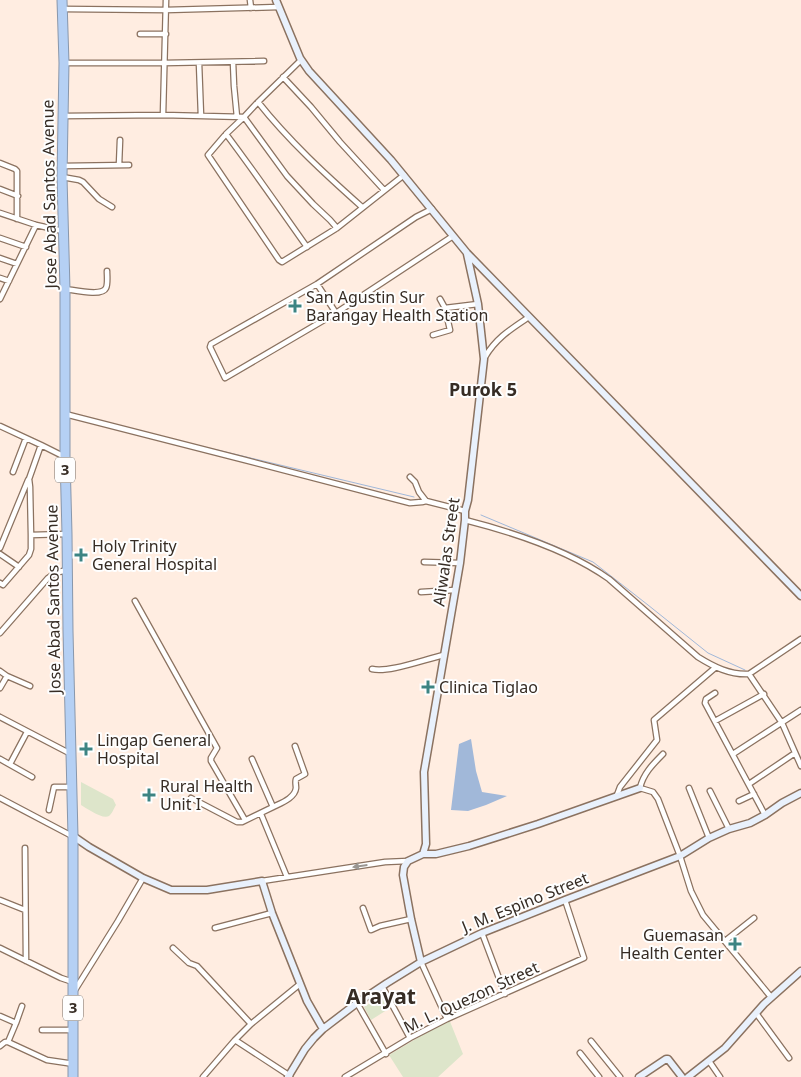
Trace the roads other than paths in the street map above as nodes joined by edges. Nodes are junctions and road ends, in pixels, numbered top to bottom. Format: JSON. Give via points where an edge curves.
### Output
{"nodes":[{"id":1,"x":166,"y":0,"type":"edge"},
{"id":2,"x":250,"y":0,"type":"edge"},
{"id":3,"x":276,"y":0,"type":"edge"},
{"id":4,"x":62,"y":4,"type":"edge"},
{"id":5,"x":279,"y":7,"type":"junction"},
{"id":6,"x":251,"y":8,"type":"junction"},
{"id":7,"x":166,"y":10,"type":"junction"},
{"id":8,"x":140,"y":34,"type":"dead end"},
{"id":9,"x":166,"y":34,"type":"junction"},
{"id":10,"x":301,"y":60,"type":"junction"},
{"id":11,"x":264,"y":61,"type":"dead end"},
{"id":12,"x":200,"y":62,"type":"junction"},
{"id":13,"x":233,"y":62,"type":"junction"},
{"id":14,"x":64,"y":63,"type":"junction"},
{"id":15,"x":164,"y":63,"type":"junction"},
{"id":16,"x":283,"y":76,"type":"junction"},
{"id":17,"x":258,"y":102,"type":"junction"},
{"id":18,"x":163,"y":115,"type":"junction"},
{"id":19,"x":62,"y":116,"type":"junction"},
{"id":20,"x":201,"y":116,"type":"junction"},
{"id":21,"x":237,"y":118,"type":"junction"},
{"id":22,"x":244,"y":118,"type":"junction"},
{"id":23,"x":226,"y":134,"type":"junction"},
{"id":24,"x":120,"y":140,"type":"dead end"},
{"id":25,"x":0,"y":163,"type":"edge"},
{"id":26,"x":120,"y":165,"type":"junction"},
{"id":27,"x":129,"y":165,"type":"dead end"},
{"id":28,"x":62,"y":166,"type":"junction"},
{"id":29,"x":404,"y":175,"type":"junction"},
{"id":30,"x":62,"y":177,"type":"junction"},
{"id":31,"x":0,"y":189,"type":"edge"},
{"id":32,"x":384,"y":190,"type":"junction"},
{"id":33,"x":18,"y":196,"type":"junction"},
{"id":34,"x":112,"y":207,"type":"dead end"},
{"id":35,"x":362,"y":208,"type":"junction"},
{"id":36,"x":432,"y":210,"type":"junction"},
{"id":37,"x":0,"y":213,"type":"edge"},
{"id":38,"x":17,"y":219,"type":"junction"},
{"id":39,"x":36,"y":225,"type":"junction"},
{"id":40,"x":337,"y":228,"type":"junction"},
{"id":41,"x":63,"y":231,"type":"junction"},
{"id":42,"x":453,"y":236,"type":"junction"},
{"id":43,"x":0,"y":238,"type":"edge"},
{"id":44,"x":26,"y":247,"type":"junction"},
{"id":45,"x":307,"y":247,"type":"junction"},
{"id":46,"x":467,"y":253,"type":"junction"},
{"id":47,"x":0,"y":258,"type":"edge"},
{"id":48,"x":18,"y":264,"type":"junction"},
{"id":49,"x":107,"y":272,"type":"dead end"},
{"id":50,"x":0,"y":278,"type":"edge"},
{"id":51,"x":9,"y":281,"type":"junction"},
{"id":52,"x":317,"y":284,"type":"junction"},
{"id":53,"x":65,"y":290,"type":"junction"},
{"id":54,"x":0,"y":299,"type":"edge"},
{"id":55,"x":440,"y":299,"type":"dead end"},
{"id":56,"x":478,"y":304,"type":"junction"},
{"id":57,"x":445,"y":308,"type":"junction"},
{"id":58,"x":336,"y":313,"type":"junction"},
{"id":59,"x":529,"y":318,"type":"junction"},
{"id":60,"x":433,"y":335,"type":"dead end"},
{"id":61,"x":484,"y":359,"type":"junction"},
{"id":62,"x":65,"y":414,"type":"junction"},
{"id":63,"x":0,"y":426,"type":"edge"},
{"id":64,"x":26,"y":438,"type":"junction"},
{"id":65,"x":41,"y":445,"type":"junction"},
{"id":66,"x":65,"y":457,"type":"junction"},
{"id":67,"x":318,"y":471,"type":"dead end"},
{"id":68,"x":13,"y":472,"type":"dead end"},
{"id":69,"x":410,"y":476,"type":"dead end"},
{"id":70,"x":317,"y":478,"type":"junction"},
{"id":71,"x":29,"y":479,"type":"junction"},
{"id":72,"x":426,"y":500,"type":"junction"},
{"id":73,"x":464,"y":511,"type":"junction"},
{"id":74,"x":465,"y":520,"type":"junction"},
{"id":75,"x":67,"y":534,"type":"junction"},
{"id":76,"x":31,"y":535,"type":"junction"},
{"id":77,"x":0,"y":548,"type":"edge"},
{"id":78,"x":0,"y":554,"type":"edge"},
{"id":79,"x":424,"y":562,"type":"dead end"},
{"id":80,"x":460,"y":562,"type":"junction"},
{"id":81,"x":19,"y":567,"type":"junction"},
{"id":82,"x":68,"y":570,"type":"junction"},
{"id":83,"x":1,"y":586,"type":"edge"},
{"id":84,"x":455,"y":590,"type":"junction"},
{"id":85,"x":421,"y":592,"type":"dead end"},
{"id":86,"x":801,"y":596,"type":"edge"},
{"id":87,"x":135,"y":601,"type":"dead end"},
{"id":88,"x":0,"y":633,"type":"edge"},
{"id":89,"x":801,"y":639,"type":"edge"},
{"id":90,"x":444,"y":655,"type":"junction"},
{"id":91,"x":716,"y":667,"type":"junction"},
{"id":92,"x":372,"y":669,"type":"dead end"},
{"id":93,"x":0,"y":671,"type":"edge"},
{"id":94,"x":749,"y":674,"type":"junction"},
{"id":95,"x":7,"y":676,"type":"junction"},
{"id":96,"x":30,"y":686,"type":"dead end"},
{"id":97,"x":0,"y":688,"type":"edge"},
{"id":98,"x":715,"y":693,"type":"dead end"},
{"id":99,"x":764,"y":694,"type":"junction"},
{"id":100,"x":801,"y":710,"type":"edge"},
{"id":101,"x":0,"y":717,"type":"edge"},
{"id":102,"x":715,"y":720,"type":"junction"},
{"id":103,"x":782,"y":722,"type":"junction"},
{"id":104,"x":27,"y":732,"type":"junction"},
{"id":105,"x":295,"y":746,"type":"dead end"},
{"id":106,"x":796,"y":753,"type":"junction"},
{"id":107,"x":71,"y":754,"type":"junction"},
{"id":108,"x":663,"y":754,"type":"dead end"},
{"id":109,"x":732,"y":754,"type":"junction"},
{"id":110,"x":0,"y":758,"type":"edge"},
{"id":111,"x":252,"y":759,"type":"dead end"},
{"id":112,"x":10,"y":764,"type":"junction"},
{"id":113,"x":801,"y":766,"type":"edge"},
{"id":114,"x":32,"y":776,"type":"dead end"},
{"id":115,"x":749,"y":784,"type":"junction"},
{"id":116,"x":71,"y":787,"type":"junction"},
{"id":117,"x":640,"y":788,"type":"junction"},
{"id":118,"x":689,"y":788,"type":"dead end"},
{"id":119,"x":710,"y":791,"type":"dead end"},
{"id":120,"x":801,"y":793,"type":"edge"},
{"id":121,"x":754,"y":794,"type":"junction"},
{"id":122,"x":618,"y":795,"type":"junction"},
{"id":123,"x":0,"y":798,"type":"edge"},
{"id":124,"x":192,"y":798,"type":"dead end"},
{"id":125,"x":740,"y":801,"type":"dead end"},
{"id":126,"x":274,"y":807,"type":"junction"},
{"id":127,"x":49,"y":810,"type":"dead end"},
{"id":128,"x":261,"y":814,"type":"junction"},
{"id":129,"x":765,"y":815,"type":"junction"},
{"id":130,"x":245,"y":820,"type":"junction"},
{"id":131,"x":728,"y":829,"type":"junction"},
{"id":132,"x":73,"y":836,"type":"junction"},
{"id":133,"x":709,"y":838,"type":"junction"},
{"id":134,"x":25,"y":848,"type":"dead end"},
{"id":135,"x":422,"y":854,"type":"junction"},
{"id":136,"x":680,"y":856,"type":"junction"},
{"id":137,"x":408,"y":861,"type":"junction"},
{"id":138,"x":287,"y":877,"type":"junction"},
{"id":139,"x":143,"y":878,"type":"junction"},
{"id":140,"x":262,"y":881,"type":"junction"},
{"id":141,"x":0,"y":900,"type":"edge"},
{"id":142,"x":565,"y":900,"type":"junction"},
{"id":143,"x":363,"y":908,"type":"dead end"},
{"id":144,"x":25,"y":910,"type":"junction"},
{"id":145,"x":272,"y":913,"type":"junction"},
{"id":146,"x":754,"y":918,"type":"dead end"},
{"id":147,"x":411,"y":919,"type":"junction"},
{"id":148,"x":215,"y":928,"type":"dead end"},
{"id":149,"x":482,"y":934,"type":"junction"},
{"id":150,"x":725,"y":942,"type":"junction"},
{"id":151,"x":0,"y":948,"type":"edge"},
{"id":152,"x":173,"y":948,"type":"dead end"},
{"id":153,"x":26,"y":961,"type":"junction"},
{"id":154,"x":421,"y":962,"type":"junction"},
{"id":155,"x":801,"y":971,"type":"edge"},
{"id":156,"x":73,"y":982,"type":"junction"},
{"id":157,"x":300,"y":984,"type":"junction"},
{"id":158,"x":382,"y":986,"type":"junction"},
{"id":159,"x":73,"y":992,"type":"junction"},
{"id":160,"x":505,"y":994,"type":"junction"},
{"id":161,"x":771,"y":997,"type":"junction"},
{"id":162,"x":357,"y":1003,"type":"junction"},
{"id":163,"x":22,"y":1006,"type":"dead end"},
{"id":164,"x":756,"y":1013,"type":"junction"},
{"id":165,"x":0,"y":1016,"type":"edge"},
{"id":166,"x":447,"y":1019,"type":"junction"},
{"id":167,"x":16,"y":1023,"type":"junction"},
{"id":168,"x":251,"y":1024,"type":"junction"},
{"id":169,"x":323,"y":1029,"type":"junction"},
{"id":170,"x":42,"y":1030,"type":"dead end"},
{"id":171,"x":74,"y":1030,"type":"junction"},
{"id":172,"x":410,"y":1038,"type":"junction"},
{"id":173,"x":235,"y":1040,"type":"junction"},
{"id":174,"x":591,"y":1041,"type":"dead end"},
{"id":175,"x":8,"y":1042,"type":"junction"},
{"id":176,"x":0,"y":1046,"type":"edge"},
{"id":177,"x":580,"y":1053,"type":"dead end"},
{"id":178,"x":386,"y":1054,"type":"junction"},
{"id":179,"x":790,"y":1058,"type":"dead end"},
{"id":180,"x":709,"y":1061,"type":"junction"},
{"id":181,"x":74,"y":1064,"type":"junction"},
{"id":182,"x":289,"y":1076,"type":"edge"},
{"id":183,"x":73,"y":1077,"type":"edge"},
{"id":184,"x":203,"y":1077,"type":"edge"},
{"id":185,"x":345,"y":1077,"type":"edge"},
{"id":186,"x":599,"y":1077,"type":"edge"},
{"id":187,"x":620,"y":1077,"type":"edge"},
{"id":188,"x":639,"y":1077,"type":"edge"},
{"id":189,"x":682,"y":1077,"type":"edge"},
{"id":190,"x":688,"y":1077,"type":"edge"},
{"id":191,"x":720,"y":1077,"type":"edge"}],
"edges":[{"from":1,"to":7,"type":"street"},
{"from":2,"to":6,"type":"street"},
{"from":3,"to":5,"type":"street"},
{"from":4,"to":7,"type":"street"},
{"from":4,"to":14,"type":"highway","name":"Jose Abad Santos Avenue","number":"3"},
{"from":5,"to":6,"type":"street"},
{"from":5,"to":10,"type":"street"},
{"from":6,"to":7,"type":"street"},
{"from":7,"to":9,"type":"street"},
{"from":8,"to":9,"type":"street"},
{"from":9,"to":15,"type":"street"},
{"from":10,"to":16,"type":"street"},
{"from":10,"to":29,"type":"street"},
{"from":11,"to":13,"type":"street"},
{"from":12,"to":13,"type":"street"},
{"from":12,"to":15,"type":"street"},
{"from":12,"to":20,"type":"street"},
{"from":13,"to":21,"type":"street"},
{"from":14,"to":15,"type":"street"},
{"from":14,"to":19,"type":"highway","name":"Jose Abad Santos Avenue","number":"3"},
{"from":15,"to":18,"type":"street"},
{"from":16,"to":17,"type":"street"},
{"from":16,"to":32,"type":"street"},
{"from":17,"to":22,"type":"street"},
{"from":17,"to":35,"type":"street","via":[[310,160]]},
{"from":18,"to":19,"type":"street"},
{"from":18,"to":20,"type":"street"},
{"from":19,"to":28,"type":"highway","name":"Jose Abad Santos Avenue","number":"3"},
{"from":20,"to":21,"type":"street"},
{"from":21,"to":22,"type":"street"},
{"from":22,"to":23,"type":"street"},
{"from":22,"to":40,"type":"street","via":[[287,176]]},
{"from":23,"to":45,"type":"street"},
{"from":23,"to":45,"type":"street","via":[[208,155],[279,260],[282,262]]},
{"from":24,"to":26,"type":"street"},
{"from":25,"to":33,"type":"street","via":[[17,171]]},
{"from":26,"to":27,"type":"street"},
{"from":26,"to":28,"type":"street"},
{"from":28,"to":30,"type":"highway","name":"Jose Abad Santos Avenue","number":"3"},
{"from":29,"to":32,"type":"street"},
{"from":29,"to":36,"type":"street"},
{"from":30,"to":34,"type":"street","via":[[83,182]]},
{"from":30,"to":41,"type":"highway","name":"Jose Abad Santos Avenue","number":"3"},
{"from":31,"to":33,"type":"street"},
{"from":32,"to":35,"type":"street"},
{"from":33,"to":38,"type":"street"},
{"from":35,"to":40,"type":"street"},
{"from":36,"to":42,"type":"street"},
{"from":36,"to":52,"type":"street","via":[[416,217]]},
{"from":37,"to":38,"type":"street"},
{"from":38,"to":39,"type":"street"},
{"from":39,"to":41,"type":"street"},
{"from":39,"to":44,"type":"street"},
{"from":40,"to":45,"type":"street"},
{"from":41,"to":53,"type":"highway","name":"Jose Abad Santos Avenue","number":"3"},
{"from":42,"to":46,"type":"street"},
{"from":42,"to":58,"type":"street"},
{"from":43,"to":44,"type":"street"},
{"from":44,"to":48,"type":"street"},
{"from":46,"to":56,"type":"street","name":"Aliwalas Street"},
{"from":46,"to":59,"type":"street"},
{"from":47,"to":48,"type":"street"},
{"from":48,"to":51,"type":"street"},
{"from":49,"to":53,"type":"street","via":[[104,291]]},
{"from":50,"to":51,"type":"street"},
{"from":51,"to":54,"type":"street"},
{"from":52,"to":58,"type":"street"},
{"from":52,"to":58,"type":"street","via":[[211,344],[225,378]]},
{"from":53,"to":62,"type":"highway","name":"Jose Abad Santos Avenue","number":"3"},
{"from":55,"to":57,"type":"street"},
{"from":56,"to":57,"type":"street"},
{"from":56,"to":61,"type":"street","name":"Aliwalas Street"},
{"from":57,"to":60,"type":"street","via":[[450,330]]},
{"from":59,"to":61,"type":"street","via":[[498,340]]},
{"from":59,"to":86,"type":"street"},
{"from":61,"to":73,"type":"street","name":"Aliwalas Street","via":[[468,500]]},
{"from":62,"to":66,"type":"highway","name":"Jose Abad Santos Avenue","number":"3"},
{"from":62,"to":70,"type":"street"},
{"from":63,"to":64,"type":"street"},
{"from":64,"to":65,"type":"street"},
{"from":64,"to":68,"type":"street"},
{"from":65,"to":66,"type":"street"},
{"from":65,"to":71,"type":"street"},
{"from":66,"to":75,"type":"highway","name":"Jose Abad Santos Avenue","number":"3"},
{"from":67,"to":70,"type":"street"},
{"from":69,"to":72,"type":"street"},
{"from":70,"to":72,"type":"street","via":[[410,503]]},
{"from":71,"to":76,"type":"street"},
{"from":71,"to":77,"type":"street"},
{"from":72,"to":73,"type":"street"},
{"from":73,"to":74,"type":"street","name":"Aliwalas Street"},
{"from":74,"to":80,"type":"street","name":"Aliwalas Street"},
{"from":74,"to":91,"type":"street","via":[[538,543],[594,569],[698,657]]},
{"from":75,"to":76,"type":"street"},
{"from":75,"to":82,"type":"highway","name":"Jose Abad Santos Avenue","number":"3"},
{"from":76,"to":81,"type":"street","via":[[31,550]]},
{"from":78,"to":81,"type":"street"},
{"from":79,"to":80,"type":"street"},
{"from":80,"to":84,"type":"street","name":"Aliwalas Street"},
{"from":81,"to":83,"type":"street"},
{"from":82,"to":88,"type":"street","via":[[48,578]]},
{"from":82,"to":107,"type":"highway","name":"Jose Abad Santos Avenue","number":"3"},
{"from":84,"to":85,"type":"street"},
{"from":84,"to":90,"type":"street","name":"Aliwalas Street"},
{"from":87,"to":130,"type":"street","via":[[217,748],[211,761]]},
{"from":89,"to":94,"type":"street"},
{"from":90,"to":92,"type":"street","via":[[380,670]]},
{"from":90,"to":135,"type":"street","name":"Aliwalas Street","via":[[424,772],[426,844]]},
{"from":91,"to":94,"type":"street"},
{"from":91,"to":122,"type":"street","via":[[654,720],[656,740],[620,787]]},
{"from":93,"to":95,"type":"street"},
{"from":94,"to":99,"type":"street"},
{"from":95,"to":96,"type":"street"},
{"from":95,"to":97,"type":"street"},
{"from":98,"to":102,"type":"street","via":[[705,700]]},
{"from":99,"to":102,"type":"street"},
{"from":99,"to":103,"type":"street"},
{"from":100,"to":103,"type":"street"},
{"from":101,"to":104,"type":"street"},
{"from":102,"to":109,"type":"street"},
{"from":103,"to":106,"type":"street"},
{"from":103,"to":109,"type":"street"},
{"from":104,"to":107,"type":"street"},
{"from":104,"to":112,"type":"street"},
{"from":105,"to":126,"type":"street","via":[[305,774],[295,781],[293,795]]},
{"from":106,"to":113,"type":"street"},
{"from":106,"to":115,"type":"street"},
{"from":107,"to":116,"type":"highway","name":"Jose Abad Santos Avenue","number":"3"},
{"from":108,"to":117,"type":"street","via":[[647,773]]},
{"from":109,"to":115,"type":"street"},
{"from":110,"to":112,"type":"street"},
{"from":111,"to":126,"type":"street"},
{"from":112,"to":114,"type":"street"},
{"from":115,"to":121,"type":"street"},
{"from":116,"to":127,"type":"street","via":[[54,787]]},
{"from":116,"to":132,"type":"highway","name":"Jose Abad Santos Avenue","number":"3"},
{"from":117,"to":122,"type":"street"},
{"from":117,"to":136,"type":"street","via":[[653,792],[658,800]]},
{"from":118,"to":133,"type":"street"},
{"from":119,"to":131,"type":"street"},
{"from":120,"to":129,"type":"street","name":"J. M. Espino Street"},
{"from":121,"to":125,"type":"street"},
{"from":121,"to":129,"type":"street"},
{"from":122,"to":135,"type":"street","via":[[469,846]]},
{"from":123,"to":132,"type":"street"},
{"from":124,"to":130,"type":"street","via":[[237,822]]},
{"from":126,"to":128,"type":"street"},
{"from":128,"to":130,"type":"street"},
{"from":128,"to":138,"type":"street"},
{"from":129,"to":131,"type":"street","name":"J. M. Espino Street"},
{"from":131,"to":133,"type":"street","name":"J. M. Espino Street"},
{"from":132,"to":139,"type":"street"},
{"from":132,"to":156,"type":"highway","name":"Jose Abad Santos Avenue","number":"3"},
{"from":133,"to":136,"type":"street","name":"J. M. Espino Street"},
{"from":134,"to":144,"type":"street"},
{"from":135,"to":137,"type":"street"},
{"from":136,"to":142,"type":"street","name":"J. M. Espino Street"},
{"from":136,"to":150,"type":"street","via":[[703,915]]},
{"from":137,"to":138,"type":"street","one_way":true},
{"from":137,"to":147,"type":"street","via":[[403,875]]},
{"from":138,"to":140,"type":"street"},
{"from":139,"to":140,"type":"street","via":[[171,890],[207,890]]},
{"from":139,"to":159,"type":"street"},
{"from":140,"to":145,"type":"street"},
{"from":141,"to":144,"type":"street"},
{"from":142,"to":149,"type":"street","name":"J. M. Espino Street"},
{"from":142,"to":160,"type":"street","name":"M. L. Quezon Street","via":[[584,958]]},
{"from":143,"to":147,"type":"street","via":[[371,930]]},
{"from":144,"to":153,"type":"street"},
{"from":145,"to":148,"type":"street"},
{"from":145,"to":157,"type":"street"},
{"from":146,"to":150,"type":"street"},
{"from":147,"to":154,"type":"street"},
{"from":149,"to":154,"type":"street","name":"J. M. Espino Street"},
{"from":149,"to":160,"type":"street"},
{"from":150,"to":161,"type":"street"},
{"from":151,"to":153,"type":"street"},
{"from":152,"to":168,"type":"street","via":[[196,966]]},
{"from":153,"to":156,"type":"street"},
{"from":154,"to":158,"type":"street","name":"J. M. Espino Street"},
{"from":154,"to":166,"type":"street"},
{"from":155,"to":161,"type":"street"},
{"from":156,"to":159,"type":"highway","name":"Jose Abad Santos Avenue","number":"3"},
{"from":157,"to":168,"type":"street"},
{"from":157,"to":169,"type":"street"},
{"from":158,"to":162,"type":"street","name":"J. M. Espino Street"},
{"from":158,"to":172,"type":"street"},
{"from":159,"to":171,"type":"highway","name":"Jose Abad Santos Avenue","number":"3"},
{"from":160,"to":166,"type":"street","name":"M. L. Quezon Street"},
{"from":161,"to":164,"type":"street"},
{"from":162,"to":169,"type":"street","name":"J. M. Espino Street"},
{"from":162,"to":178,"type":"street"},
{"from":163,"to":167,"type":"street"},
{"from":164,"to":179,"type":"street"},
{"from":164,"to":180,"type":"street"},
{"from":165,"to":167,"type":"street"},
{"from":166,"to":172,"type":"street","name":"M. L. Quezon Street"},
{"from":167,"to":175,"type":"street"},
{"from":168,"to":173,"type":"street"},
{"from":169,"to":182,"type":"street","name":"J. M. Espino Street","via":[[305,1049]]},
{"from":170,"to":171,"type":"street"},
{"from":171,"to":181,"type":"highway","name":"Jose Abad Santos Avenue","number":"3"},
{"from":172,"to":178,"type":"street","name":"M. L. Quezon Street"},
{"from":173,"to":182,"type":"street"},
{"from":173,"to":184,"type":"street"},
{"from":174,"to":187,"type":"street"},
{"from":175,"to":176,"type":"street"},
{"from":175,"to":181,"type":"street","via":[[47,1060]]},
{"from":177,"to":186,"type":"street"},
{"from":178,"to":185,"type":"street","name":"M. L. Quezon Street"},
{"from":180,"to":190,"type":"street"},
{"from":180,"to":191,"type":"street"},
{"from":181,"to":183,"type":"highway","name":"Jose Abad Santos Avenue","number":"3"},
{"from":188,"to":189,"type":"street","via":[[666,1059]]}]}
